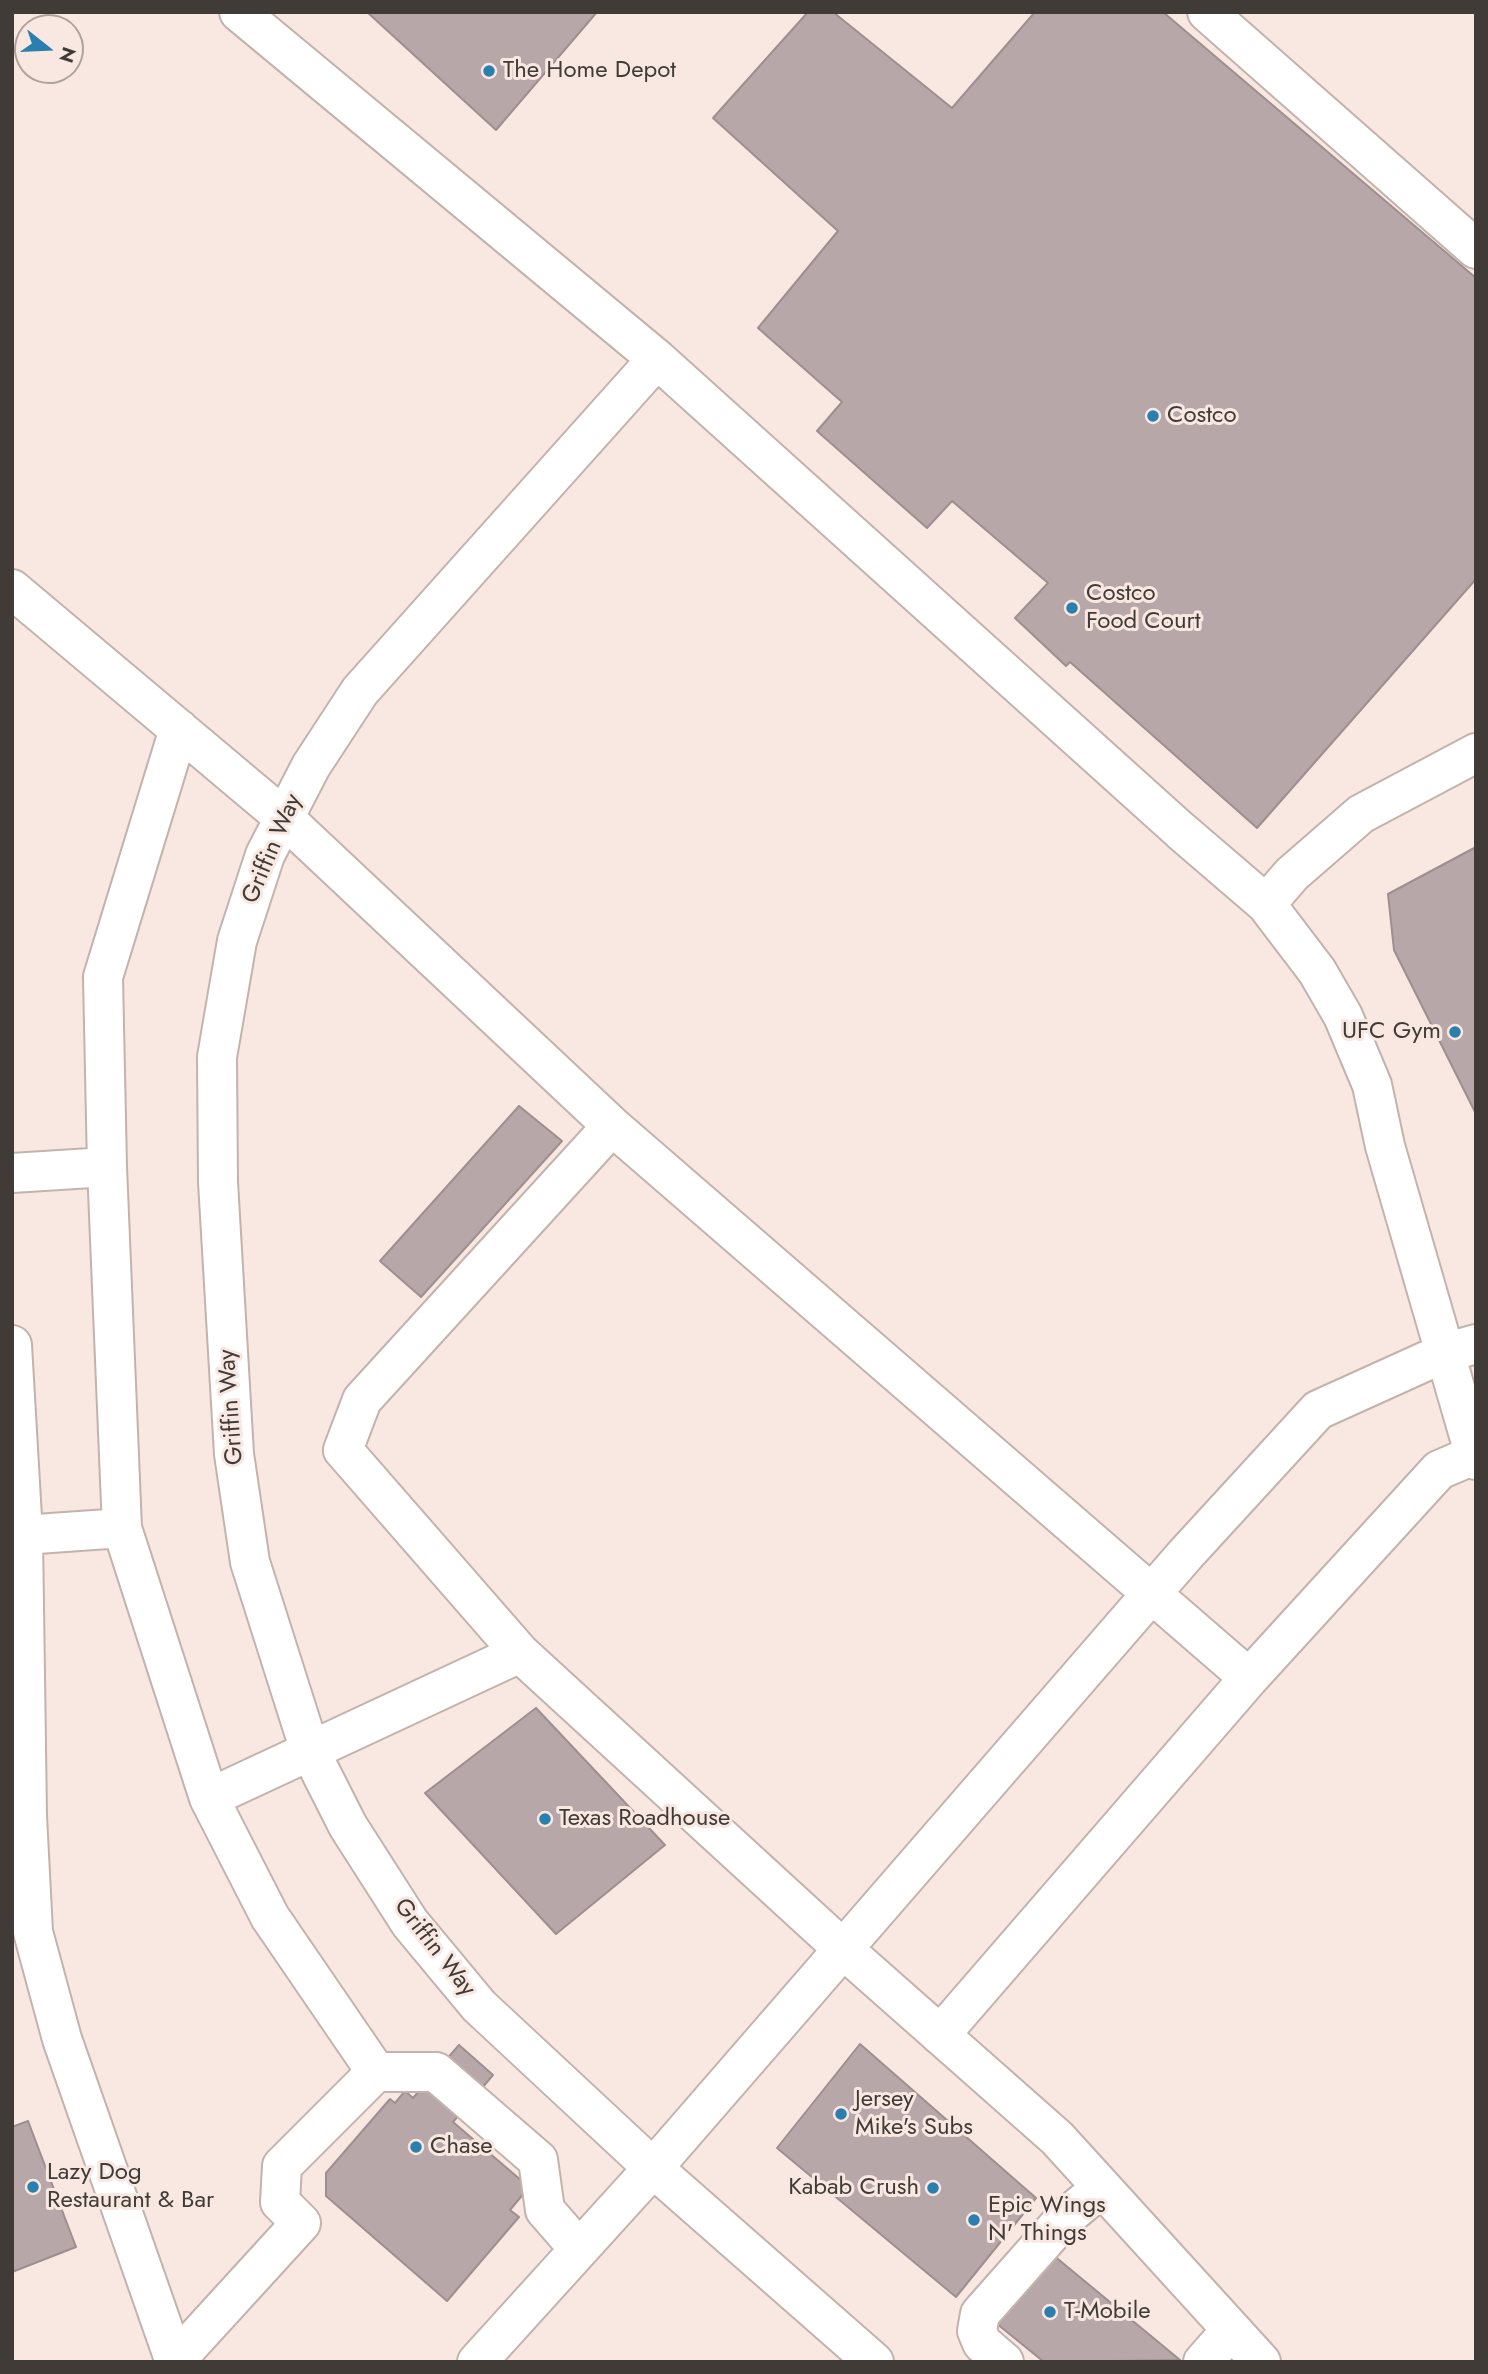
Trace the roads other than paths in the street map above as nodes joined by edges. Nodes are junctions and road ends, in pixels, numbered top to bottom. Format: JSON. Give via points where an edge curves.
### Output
{"nodes":[{"id":1,"x":239,"y":12,"type":"edge"},
{"id":2,"x":1207,"y":12,"type":"edge"},
{"id":3,"x":1476,"y":249,"type":"edge"},
{"id":4,"x":657,"y":359,"type":"junction"},
{"id":5,"x":12,"y":589,"type":"edge"},
{"id":6,"x":179,"y":729,"type":"junction"},
{"id":7,"x":1476,"y":753,"type":"edge"},
{"id":8,"x":282,"y":816,"type":"junction"},
{"id":9,"x":1266,"y":904,"type":"junction"},
{"id":10,"x":612,"y":1126,"type":"junction"},
{"id":11,"x":107,"y":1167,"type":"junction"},
{"id":12,"x":12,"y":1173,"type":"edge"},
{"id":13,"x":12,"y":1345,"type":"edge"},
{"id":14,"x":1460,"y":1349,"type":"edge"},
{"id":15,"x":1475,"y":1458,"type":"edge"},
{"id":16,"x":122,"y":1528,"type":"junction"},
{"id":17,"x":23,"y":1535,"type":"junction"},
{"id":18,"x":1151,"y":1594,"type":"junction"},
{"id":19,"x":520,"y":1653,"type":"junction"},
{"id":20,"x":1249,"y":1678,"type":"junction"},
{"id":21,"x":310,"y":1751,"type":"junction"},
{"id":22,"x":209,"y":1798,"type":"junction"},
{"id":23,"x":843,"y":1949,"type":"junction"},
{"id":24,"x":940,"y":2035,"type":"junction"},
{"id":25,"x":376,"y":2072,"type":"junction"},
{"id":26,"x":653,"y":2168,"type":"junction"},
{"id":27,"x":1100,"y":2189,"type":"junction"},
{"id":28,"x":579,"y":2249,"type":"junction"},
{"id":29,"x":1231,"y":2330,"type":"junction"},
{"id":30,"x":175,"y":2362,"type":"edge"},
{"id":31,"x":477,"y":2362,"type":"edge"},
{"id":32,"x":874,"y":2362,"type":"edge"},
{"id":33,"x":1004,"y":2362,"type":"edge"},
{"id":34,"x":1203,"y":2362,"type":"edge"},
{"id":35,"x":1261,"y":2362,"type":"edge"}],
"edges":[{"from":1,"to":4,"type":"street"},
{"from":2,"to":3,"type":"street"},
{"from":4,"to":8,"type":"street","name":"Griffin Way","via":[[360,691]]},
{"from":4,"to":9,"type":"street"},
{"from":5,"to":6,"type":"street"},
{"from":6,"to":8,"type":"street"},
{"from":6,"to":11,"type":"street","via":[[103,976]]},
{"from":7,"to":9,"type":"street","via":[[1361,814],[1292,874]]},
{"from":8,"to":10,"type":"street"},
{"from":8,"to":21,"type":"street","name":"Griffin Way","via":[[237,940],[217,1057],[218,1182],[234,1454],[250,1562]]},
{"from":9,"to":14,"type":"street","via":[[1317,971],[1343,1016],[1372,1084],[1385,1146]]},
{"from":10,"to":18,"type":"street"},
{"from":10,"to":19,"type":"street","via":[[362,1400],[343,1450]]},
{"from":11,"to":12,"type":"street"},
{"from":11,"to":16,"type":"street"},
{"from":13,"to":17,"type":"street"},
{"from":14,"to":15,"type":"street"},
{"from":14,"to":18,"type":"street","via":[[1318,1410]]},
{"from":15,"to":20,"type":"street","via":[[1439,1470]]},
{"from":16,"to":17,"type":"street"},
{"from":16,"to":22,"type":"street"},
{"from":17,"to":30,"type":"street","via":[[33,1932],[62,2039]]},
{"from":18,"to":20,"type":"street"},
{"from":18,"to":23,"type":"street"},
{"from":19,"to":21,"type":"street"},
{"from":19,"to":23,"type":"street"},
{"from":20,"to":24,"type":"street"},
{"from":21,"to":22,"type":"street"},
{"from":21,"to":26,"type":"street","name":"Griffin Way","via":[[348,1826],[410,1923],[470,1996]]},
{"from":22,"to":25,"type":"street","via":[[270,1917]]},
{"from":23,"to":24,"type":"street"},
{"from":23,"to":26,"type":"street"},
{"from":24,"to":27,"type":"street","via":[[1057,2138]]},
{"from":25,"to":28,"type":"street","via":[[436,2072],[538,2160],[545,2210]]},
{"from":25,"to":30,"type":"street","via":[[282,2166],[280,2202],[301,2224]]},
{"from":26,"to":28,"type":"street"},
{"from":26,"to":32,"type":"street","name":"Griffin Way"},
{"from":27,"to":29,"type":"street"},
{"from":27,"to":33,"type":"street","via":[[1063,2219],[980,2314],[976,2331],[982,2343]]},
{"from":28,"to":31,"type":"street"},
{"from":29,"to":34,"type":"street"},
{"from":29,"to":35,"type":"street"}]}
